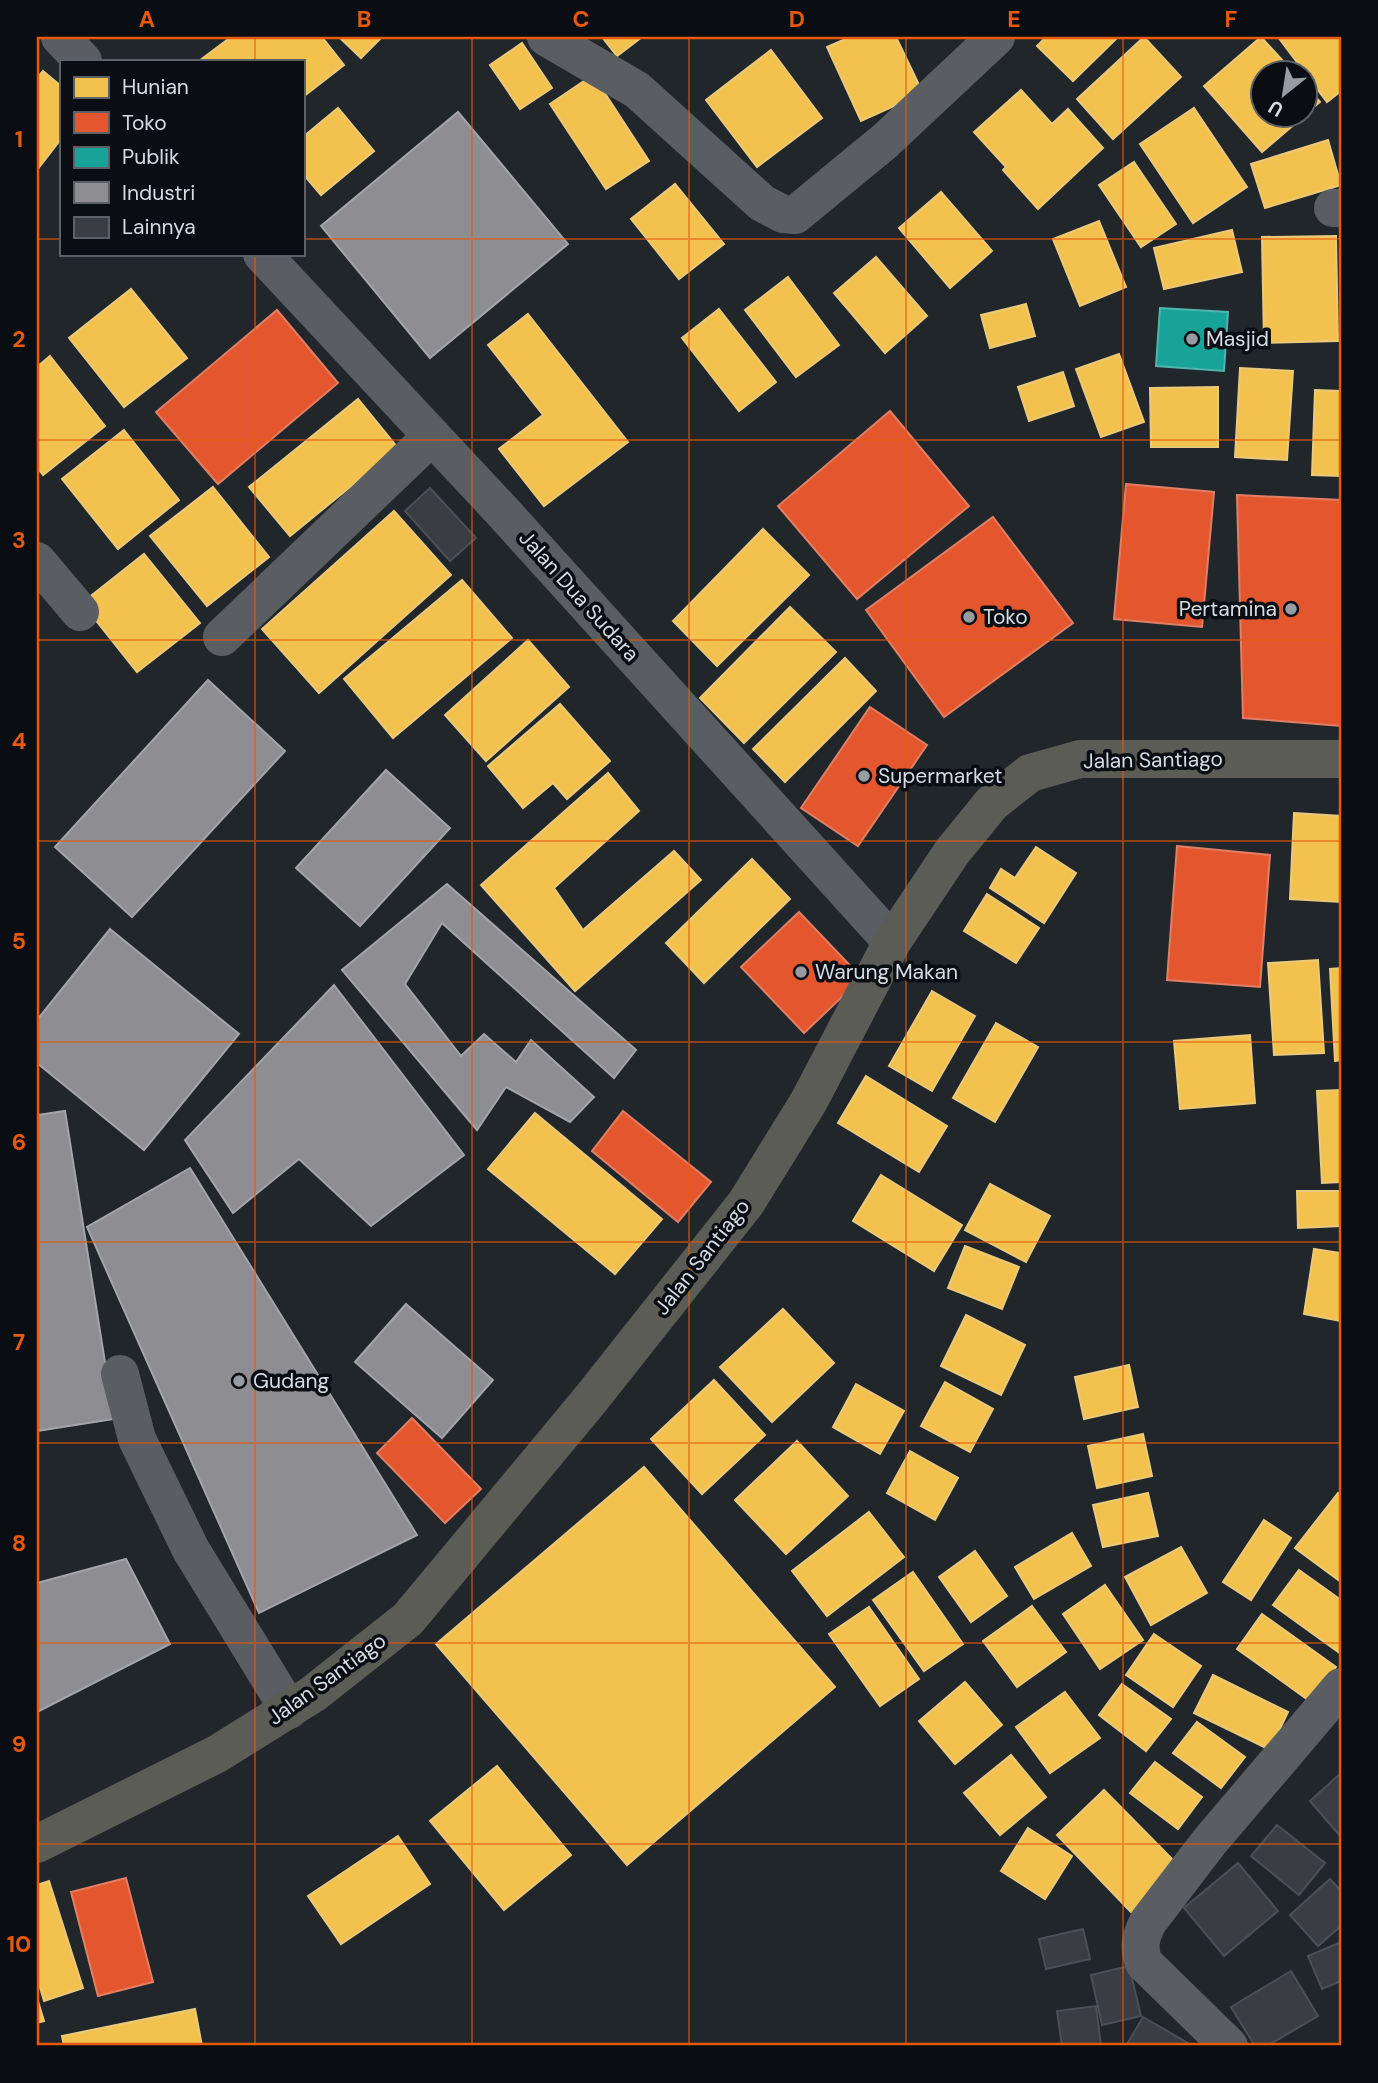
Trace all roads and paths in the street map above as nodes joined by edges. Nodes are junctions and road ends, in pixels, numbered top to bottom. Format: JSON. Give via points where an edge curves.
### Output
{"nodes":[{"id":1,"x":59,"y":37,"type":"edge"},
{"id":2,"x":546,"y":37,"type":"edge"},
{"id":3,"x":996,"y":37,"type":"edge"},
{"id":4,"x":37,"y":55,"type":"edge"},
{"id":5,"x":82,"y":60,"type":"edge"},
{"id":6,"x":264,"y":256,"type":"edge"},
{"id":7,"x":432,"y":436,"type":"junction"},
{"id":8,"x":37,"y":561,"type":"edge"},
{"id":9,"x":80,"y":612,"type":"dead end"},
{"id":10,"x":222,"y":638,"type":"dead end"},
{"id":11,"x":1341,"y":759,"type":"edge"},
{"id":12,"x":892,"y":943,"type":"junction"},
{"id":13,"x":120,"y":1374,"type":"dead end"},
{"id":14,"x":1341,"y":1687,"type":"edge"},
{"id":15,"x":289,"y":1710,"type":"junction"},
{"id":16,"x":37,"y":1844,"type":"edge"},
{"id":17,"x":1229,"y":2046,"type":"edge"}],
"edges":[{"from":1,"to":4,"type":"street"},
{"from":1,"to":5,"type":"street"},
{"from":2,"to":3,"type":"street","via":[[637,90],[762,203],[795,215],[884,141]]},
{"from":6,"to":7,"type":"street","name":"Jalan Dua Sudara"},
{"from":7,"to":10,"type":"street"},
{"from":7,"to":12,"type":"street","name":"Jalan Dua Sudara"},
{"from":8,"to":9,"type":"street"},
{"from":11,"to":12,"type":"highway","name":"Jalan Santiago","via":[[1080,759],[1030,773],[992,803],[952,852]]},
{"from":12,"to":15,"type":"highway","name":"Jalan Santiago","via":[[809,1101],[746,1203],[408,1619]]},
{"from":13,"to":15,"type":"street","via":[[137,1439],[191,1550]]},
{"from":14,"to":17,"type":"street","via":[[1210,1841],[1140,1937],[1144,1963]]},
{"from":15,"to":16,"type":"highway","name":"Jalan Santiago","via":[[217,1755]]}]}
